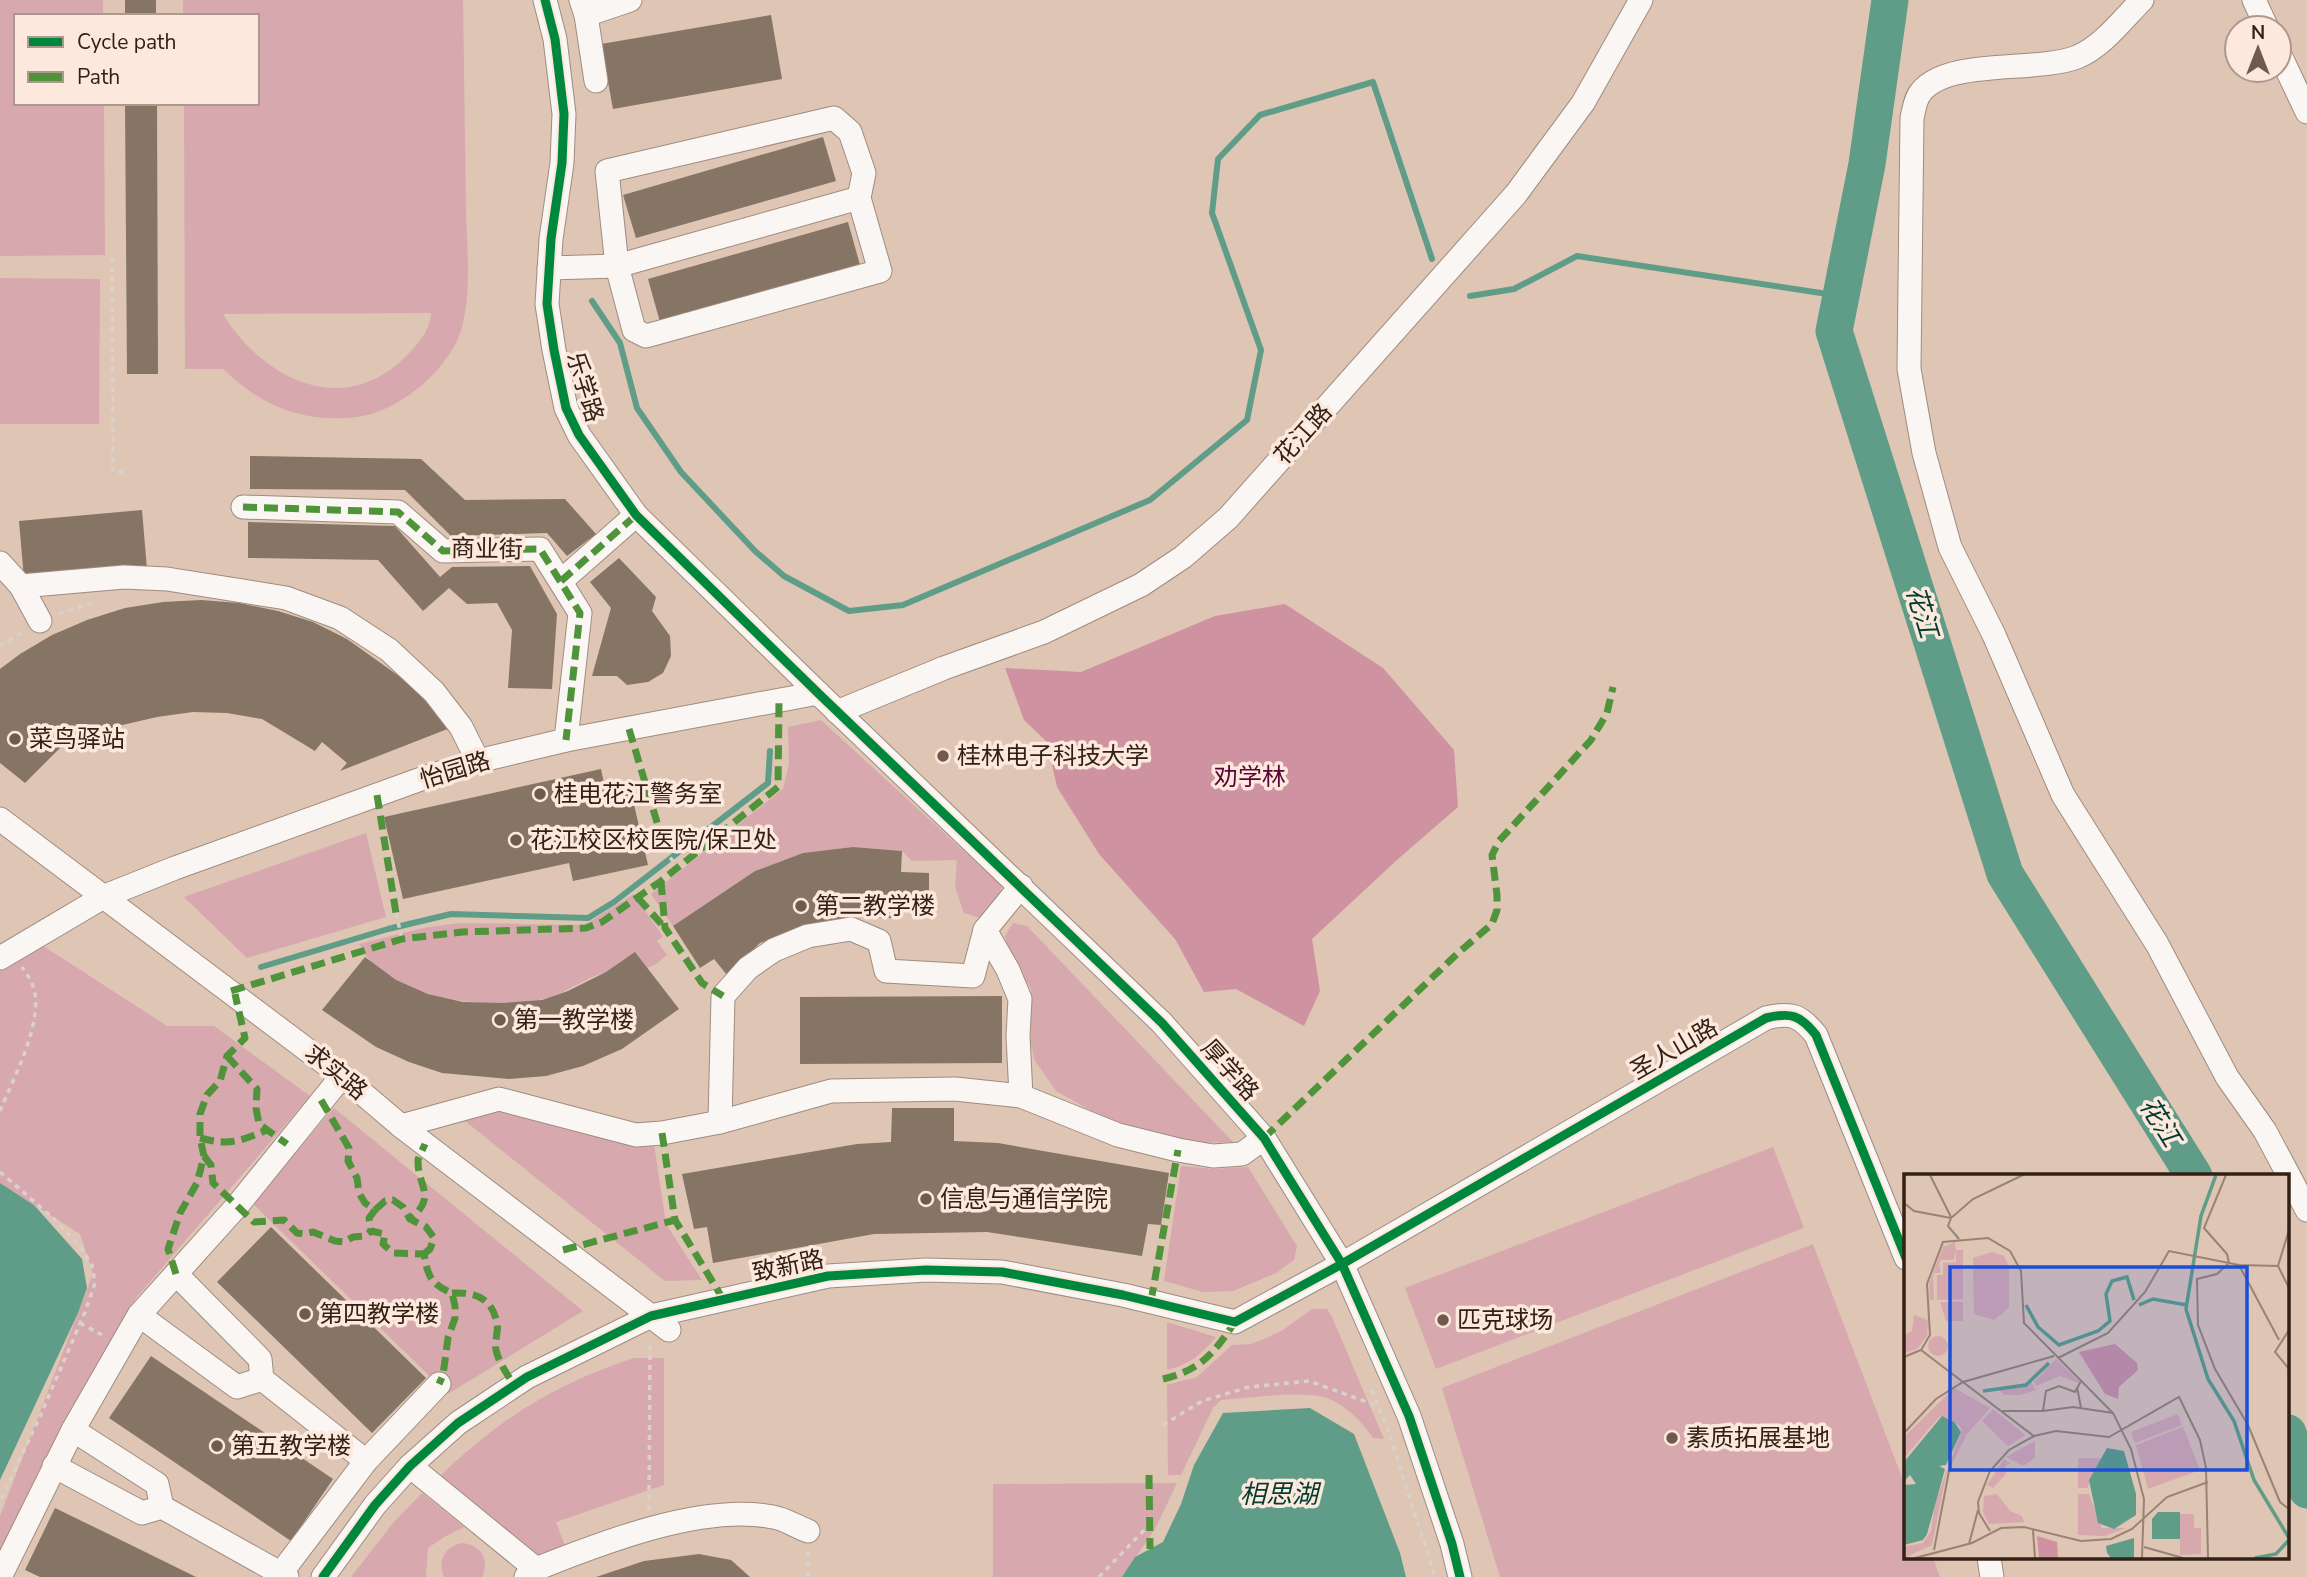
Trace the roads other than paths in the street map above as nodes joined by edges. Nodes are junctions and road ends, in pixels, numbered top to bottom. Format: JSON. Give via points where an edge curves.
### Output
{"nodes":[{"id":1,"x":545,"y":0,"type":"edge"},
{"id":2,"x":631,"y":0,"type":"edge"},
{"id":3,"x":1641,"y":0,"type":"edge"},
{"id":4,"x":2142,"y":0,"type":"edge"},
{"id":5,"x":584,"y":7,"type":"edge"},
{"id":6,"x":596,"y":81,"type":"dead end"},
{"id":7,"x":2293,"y":82,"type":"edge"},
{"id":8,"x":2307,"y":112,"type":"edge"},
{"id":9,"x":859,"y":198,"type":"junction"},
{"id":10,"x":617,"y":266,"type":"junction"},
{"id":11,"x":549,"y":268,"type":"junction"},
{"id":12,"x":243,"y":507,"type":"dead end"},
{"id":13,"x":636,"y":515,"type":"junction"},
{"id":14,"x":0,"y":563,"type":"edge"},
{"id":15,"x":561,"y":581,"type":"junction"},
{"id":16,"x":21,"y":586,"type":"junction"},
{"id":17,"x":40,"y":621,"type":"road end"},
{"id":18,"x":818,"y":693,"type":"junction"},
{"id":19,"x":838,"y":712,"type":"junction"},
{"id":20,"x":566,"y":740,"type":"junction"},
{"id":21,"x":478,"y":761,"type":"junction"},
{"id":22,"x":0,"y":819,"type":"edge"},
{"id":23,"x":1021,"y":886,"type":"junction"},
{"id":24,"x":105,"y":896,"type":"junction"},
{"id":25,"x":985,"y":930,"type":"junction"},
{"id":26,"x":5,"y":955,"type":"edge"},
{"id":27,"x":342,"y":1076,"type":"junction"},
{"id":28,"x":1021,"y":1096,"type":"junction"},
{"id":29,"x":720,"y":1122,"type":"junction"},
{"id":30,"x":401,"y":1126,"type":"junction"},
{"id":31,"x":1264,"y":1138,"type":"junction"},
{"id":32,"x":2288,"y":1174,"type":"edge"},
{"id":33,"x":2290,"y":1178,"type":"edge"},
{"id":34,"x":2307,"y":1210,"type":"edge"},
{"id":35,"x":1904,"y":1253,"type":"edge"},
{"id":36,"x":1342,"y":1264,"type":"junction"},
{"id":37,"x":176,"y":1274,"type":"junction"},
{"id":38,"x":139,"y":1315,"type":"junction"},
{"id":39,"x":660,"y":1323,"type":"junction"},
{"id":40,"x":262,"y":1379,"type":"junction"},
{"id":41,"x":439,"y":1384,"type":"dead end"},
{"id":42,"x":73,"y":1430,"type":"junction"},
{"id":43,"x":366,"y":1461,"type":"junction"},
{"id":44,"x":54,"y":1466,"type":"junction"},
{"id":45,"x":410,"y":1466,"type":"junction"},
{"id":46,"x":347,"y":1485,"type":"junction"},
{"id":47,"x":375,"y":1506,"type":"junction"},
{"id":48,"x":162,"y":1507,"type":"junction"},
{"id":49,"x":808,"y":1531,"type":"road end"},
{"id":50,"x":531,"y":1573,"type":"edge"},
{"id":51,"x":282,"y":1576,"type":"edge"},
{"id":52,"x":0,"y":1577,"type":"edge"},
{"id":53,"x":323,"y":1577,"type":"edge"},
{"id":54,"x":1461,"y":1577,"type":"edge"}],
"edges":[{"from":1,"to":11,"type":"street","name":"乐学路","via":[[565,114]]},
{"from":2,"to":5,"type":"street"},
{"from":3,"to":19,"type":"street","name":"花江路","via":[[1583,103],[1516,194],[1228,518],[1141,585],[1044,632]]},
{"from":4,"to":32,"type":"street","via":[[2093,47],[2076,57],[1950,75],[1931,82],[1919,95],[1912,118],[1909,369],[1924,453],[1950,547],[1994,635],[2063,795],[2157,944],[2227,1077]]},
{"from":5,"to":6,"type":"street"},
{"from":7,"to":8,"type":"street"},
{"from":9,"to":10,"type":"street"},
{"from":9,"to":10,"type":"street","via":[[880,271],[646,336],[634,330]]},
{"from":9,"to":10,"type":"street","via":[[864,173],[850,132],[834,118],[607,172]]},
{"from":10,"to":11,"type":"street"},
{"from":11,"to":13,"type":"street","name":"乐学路","via":[[547,304],[566,408],[595,460]]},
{"from":12,"to":15,"type":"street","name":"商业街","via":[[398,512],[443,551],[540,549]]},
{"from":13,"to":15,"type":"street"},
{"from":13,"to":18,"type":"street","name":"乐学路"},
{"from":14,"to":16,"type":"street"},
{"from":15,"to":20,"type":"street","name":"商业街","via":[[580,613]]},
{"from":16,"to":17,"type":"street"},
{"from":16,"to":21,"type":"street","via":[[124,577],[167,579],[286,598],[340,618],[389,650],[434,692],[461,727]]},
{"from":18,"to":19,"type":"street","name":"厚学路"},
{"from":18,"to":20,"type":"street","name":"怡园路"},
{"from":19,"to":23,"type":"street","name":"厚学路"},
{"from":20,"to":21,"type":"street","name":"怡园路"},
{"from":21,"to":24,"type":"street","name":"怡园路"},
{"from":22,"to":24,"type":"street","name":"求实路"},
{"from":23,"to":25,"type":"street"},
{"from":23,"to":31,"type":"street","name":"厚学路","via":[[1162,1023]]},
{"from":24,"to":26,"type":"street","name":"怡园路"},
{"from":24,"to":27,"type":"street","name":"求实路"},
{"from":25,"to":28,"type":"street","via":[[1020,999]]},
{"from":25,"to":29,"type":"street","via":[[973,976],[886,971],[879,942],[851,929],[808,936],[774,950],[748,968],[723,996]]},
{"from":27,"to":30,"type":"street","name":"求实路"},
{"from":27,"to":37,"type":"street"},
{"from":28,"to":29,"type":"street","via":[[955,1089],[831,1091]]},
{"from":28,"to":31,"type":"street","via":[[1118,1135],[1178,1150],[1213,1156],[1242,1154]]},
{"from":29,"to":30,"type":"street","via":[[635,1135],[499,1100]]},
{"from":30,"to":39,"type":"street","name":"求实路"},
{"from":31,"to":36,"type":"street","name":"厚学路"},
{"from":33,"to":34,"type":"street"},
{"from":35,"to":36,"type":"street","name":"圣人山路","via":[[1816,1035],[1807,1023],[1782,1014],[1766,1018]]},
{"from":36,"to":39,"type":"street","name":"致新路","via":[[1235,1322],[1124,1294],[1002,1272],[926,1270],[828,1276]]},
{"from":36,"to":54,"type":"street","name":"厚学路","via":[[1409,1416]]},
{"from":37,"to":38,"type":"street"},
{"from":37,"to":40,"type":"street","via":[[260,1359]]},
{"from":38,"to":40,"type":"street","via":[[237,1387]]},
{"from":38,"to":42,"type":"street"},
{"from":39,"to":45,"type":"street","name":"致新路","via":[[514,1385],[458,1423]]},
{"from":40,"to":43,"type":"street"},
{"from":41,"to":43,"type":"street"},
{"from":42,"to":44,"type":"street"},
{"from":42,"to":48,"type":"street","via":[[158,1484]]},
{"from":43,"to":46,"type":"street"},
{"from":44,"to":48,"type":"street","via":[[142,1513]]},
{"from":44,"to":52,"type":"street"},
{"from":45,"to":47,"type":"street","name":"致新路"},
{"from":45,"to":50,"type":"street"},
{"from":46,"to":47,"type":"street"},
{"from":46,"to":51,"type":"street"},
{"from":47,"to":53,"type":"street","name":"致新路"},
{"from":48,"to":51,"type":"street"},
{"from":49,"to":50,"type":"street","via":[[774,1517],[736,1514],[691,1520],[625,1536]]}]}
